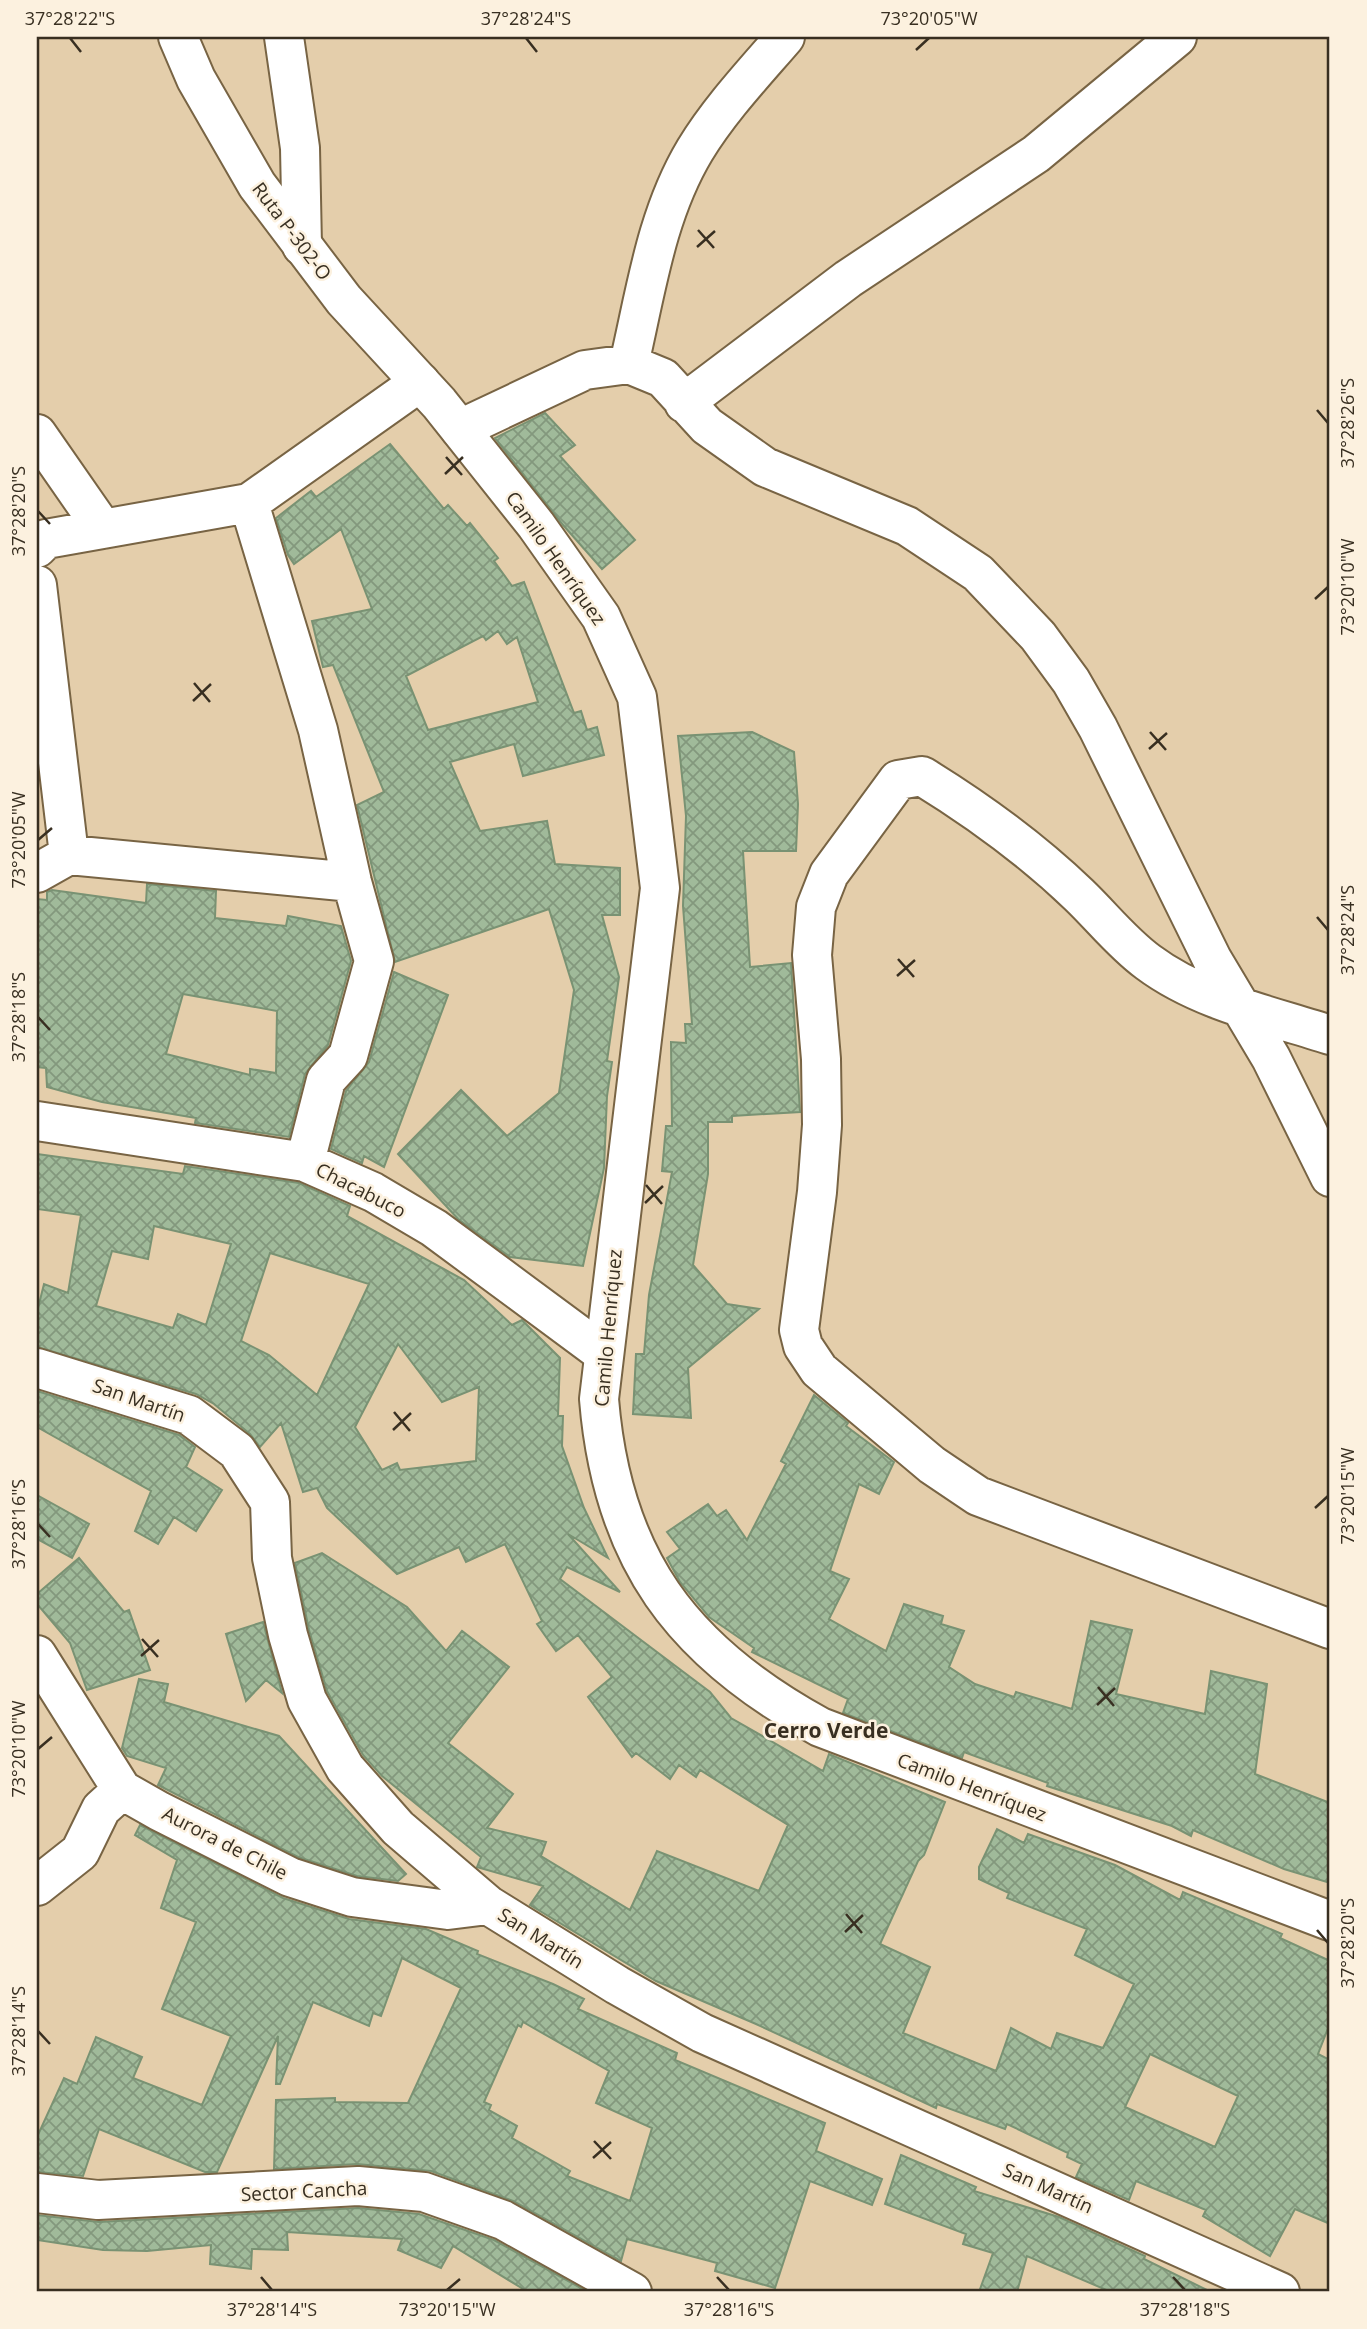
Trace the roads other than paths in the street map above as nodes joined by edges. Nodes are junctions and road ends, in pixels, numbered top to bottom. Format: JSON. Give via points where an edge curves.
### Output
{"nodes":[{"id":1,"x":178,"y":37,"type":"edge"},
{"id":2,"x":284,"y":37,"type":"edge"},
{"id":3,"x":785,"y":37,"type":"edge"},
{"id":4,"x":1177,"y":37,"type":"edge"},
{"id":5,"x":302,"y":246,"type":"junction"},
{"id":6,"x":629,"y":364,"type":"junction"},
{"id":7,"x":684,"y":403,"type":"junction"},
{"id":8,"x":440,"y":405,"type":"junction"},
{"id":9,"x":37,"y":434,"type":"edge"},
{"id":10,"x":249,"y":503,"type":"junction"},
{"id":11,"x":103,"y":529,"type":"junction"},
{"id":12,"x":37,"y":548,"type":"edge"},
{"id":13,"x":37,"y":585,"type":"edge"},
{"id":14,"x":53,"y":864,"type":"edge"},
{"id":15,"x":352,"y":883,"type":"junction"},
{"id":16,"x":1240,"y":1006,"type":"junction"},
{"id":17,"x":1330,"y":1035,"type":"edge"},
{"id":18,"x":37,"y":1121,"type":"edge"},
{"id":19,"x":305,"y":1161,"type":"junction"},
{"id":20,"x":1330,"y":1177,"type":"edge"},
{"id":21,"x":603,"y":1353,"type":"junction"},
{"id":22,"x":37,"y":1368,"type":"edge"},
{"id":23,"x":1330,"y":1629,"type":"edge"},
{"id":24,"x":37,"y":1655,"type":"edge"},
{"id":25,"x":122,"y":1790,"type":"junction"},
{"id":26,"x":37,"y":1886,"type":"edge"},
{"id":27,"x":488,"y":1905,"type":"junction"},
{"id":28,"x":1330,"y":1921,"type":"edge"},
{"id":29,"x":37,"y":2193,"type":"edge"},
{"id":30,"x":632,"y":2292,"type":"edge"},
{"id":31,"x":1280,"y":2292,"type":"edge"}],
"edges":[{"from":1,"to":5,"type":"street","name":"Ruta P-302-O","via":[[226,134],[257,186]]},
{"from":2,"to":5,"type":"street","via":[[300,148]]},
{"from":3,"to":6,"type":"street","via":[[715,120],[678,181],[660,229]]},
{"from":4,"to":7,"type":"street","via":[[1036,154],[848,279]]},
{"from":5,"to":8,"type":"street","name":"Ruta P-302-O","via":[[344,300]]},
{"from":6,"to":7,"type":"street","via":[[663,378]]},
{"from":6,"to":8,"type":"street"},
{"from":7,"to":16,"type":"street","via":[[735,448],[765,467],[869,508],[942,547],[1010,604],[1078,692],[1212,960]]},
{"from":8,"to":10,"type":"street"},
{"from":8,"to":21,"type":"street","name":"Camilo Henríquez","via":[[536,525],[601,617],[637,697],[660,888]]},
{"from":9,"to":11,"type":"street"},
{"from":10,"to":11,"type":"street"},
{"from":10,"to":15,"type":"street","via":[[318,730]]},
{"from":11,"to":12,"type":"street","via":[[46,539]]},
{"from":13,"to":14,"type":"street"},
{"from":14,"to":15,"type":"street"},
{"from":15,"to":19,"type":"street","via":[[374,961],[348,1056],[326,1080]]},
{"from":16,"to":17,"type":"street"},
{"from":16,"to":20,"type":"street"},
{"from":16,"to":23,"type":"street","via":[[1200,991],[1148,962],[1039,859],[960,799],[922,776],[898,780],[829,874],[816,907],[812,955],[822,1125],[799,1329],[803,1346],[819,1370],[932,1465],[978,1496]]},
{"from":18,"to":19,"type":"street","name":"Chacabuco"},
{"from":19,"to":21,"type":"street","name":"Chacabuco","via":[[373,1192],[434,1228]]},
{"from":21,"to":28,"type":"street","name":"Camilo Henríquez","via":[[599,1399],[606,1461],[636,1551],[683,1624],[756,1689],[853,1742]]},
{"from":22,"to":27,"type":"street","name":"San Martín","via":[[189,1415],[237,1451],[270,1502],[272,1558],[307,1700],[345,1768],[398,1828]]},
{"from":24,"to":25,"type":"street"},
{"from":25,"to":26,"type":"street","via":[[102,1809],[80,1852]]},
{"from":25,"to":27,"type":"street","name":"Aurora de Chile","via":[[290,1877],[352,1897],[448,1910]]},
{"from":27,"to":31,"type":"street","name":"San Martín","via":[[702,2033]]},
{"from":29,"to":30,"type":"street","name":"Sector Cancha","via":[[98,2200],[358,2186],[424,2192],[503,2220]]}]}
